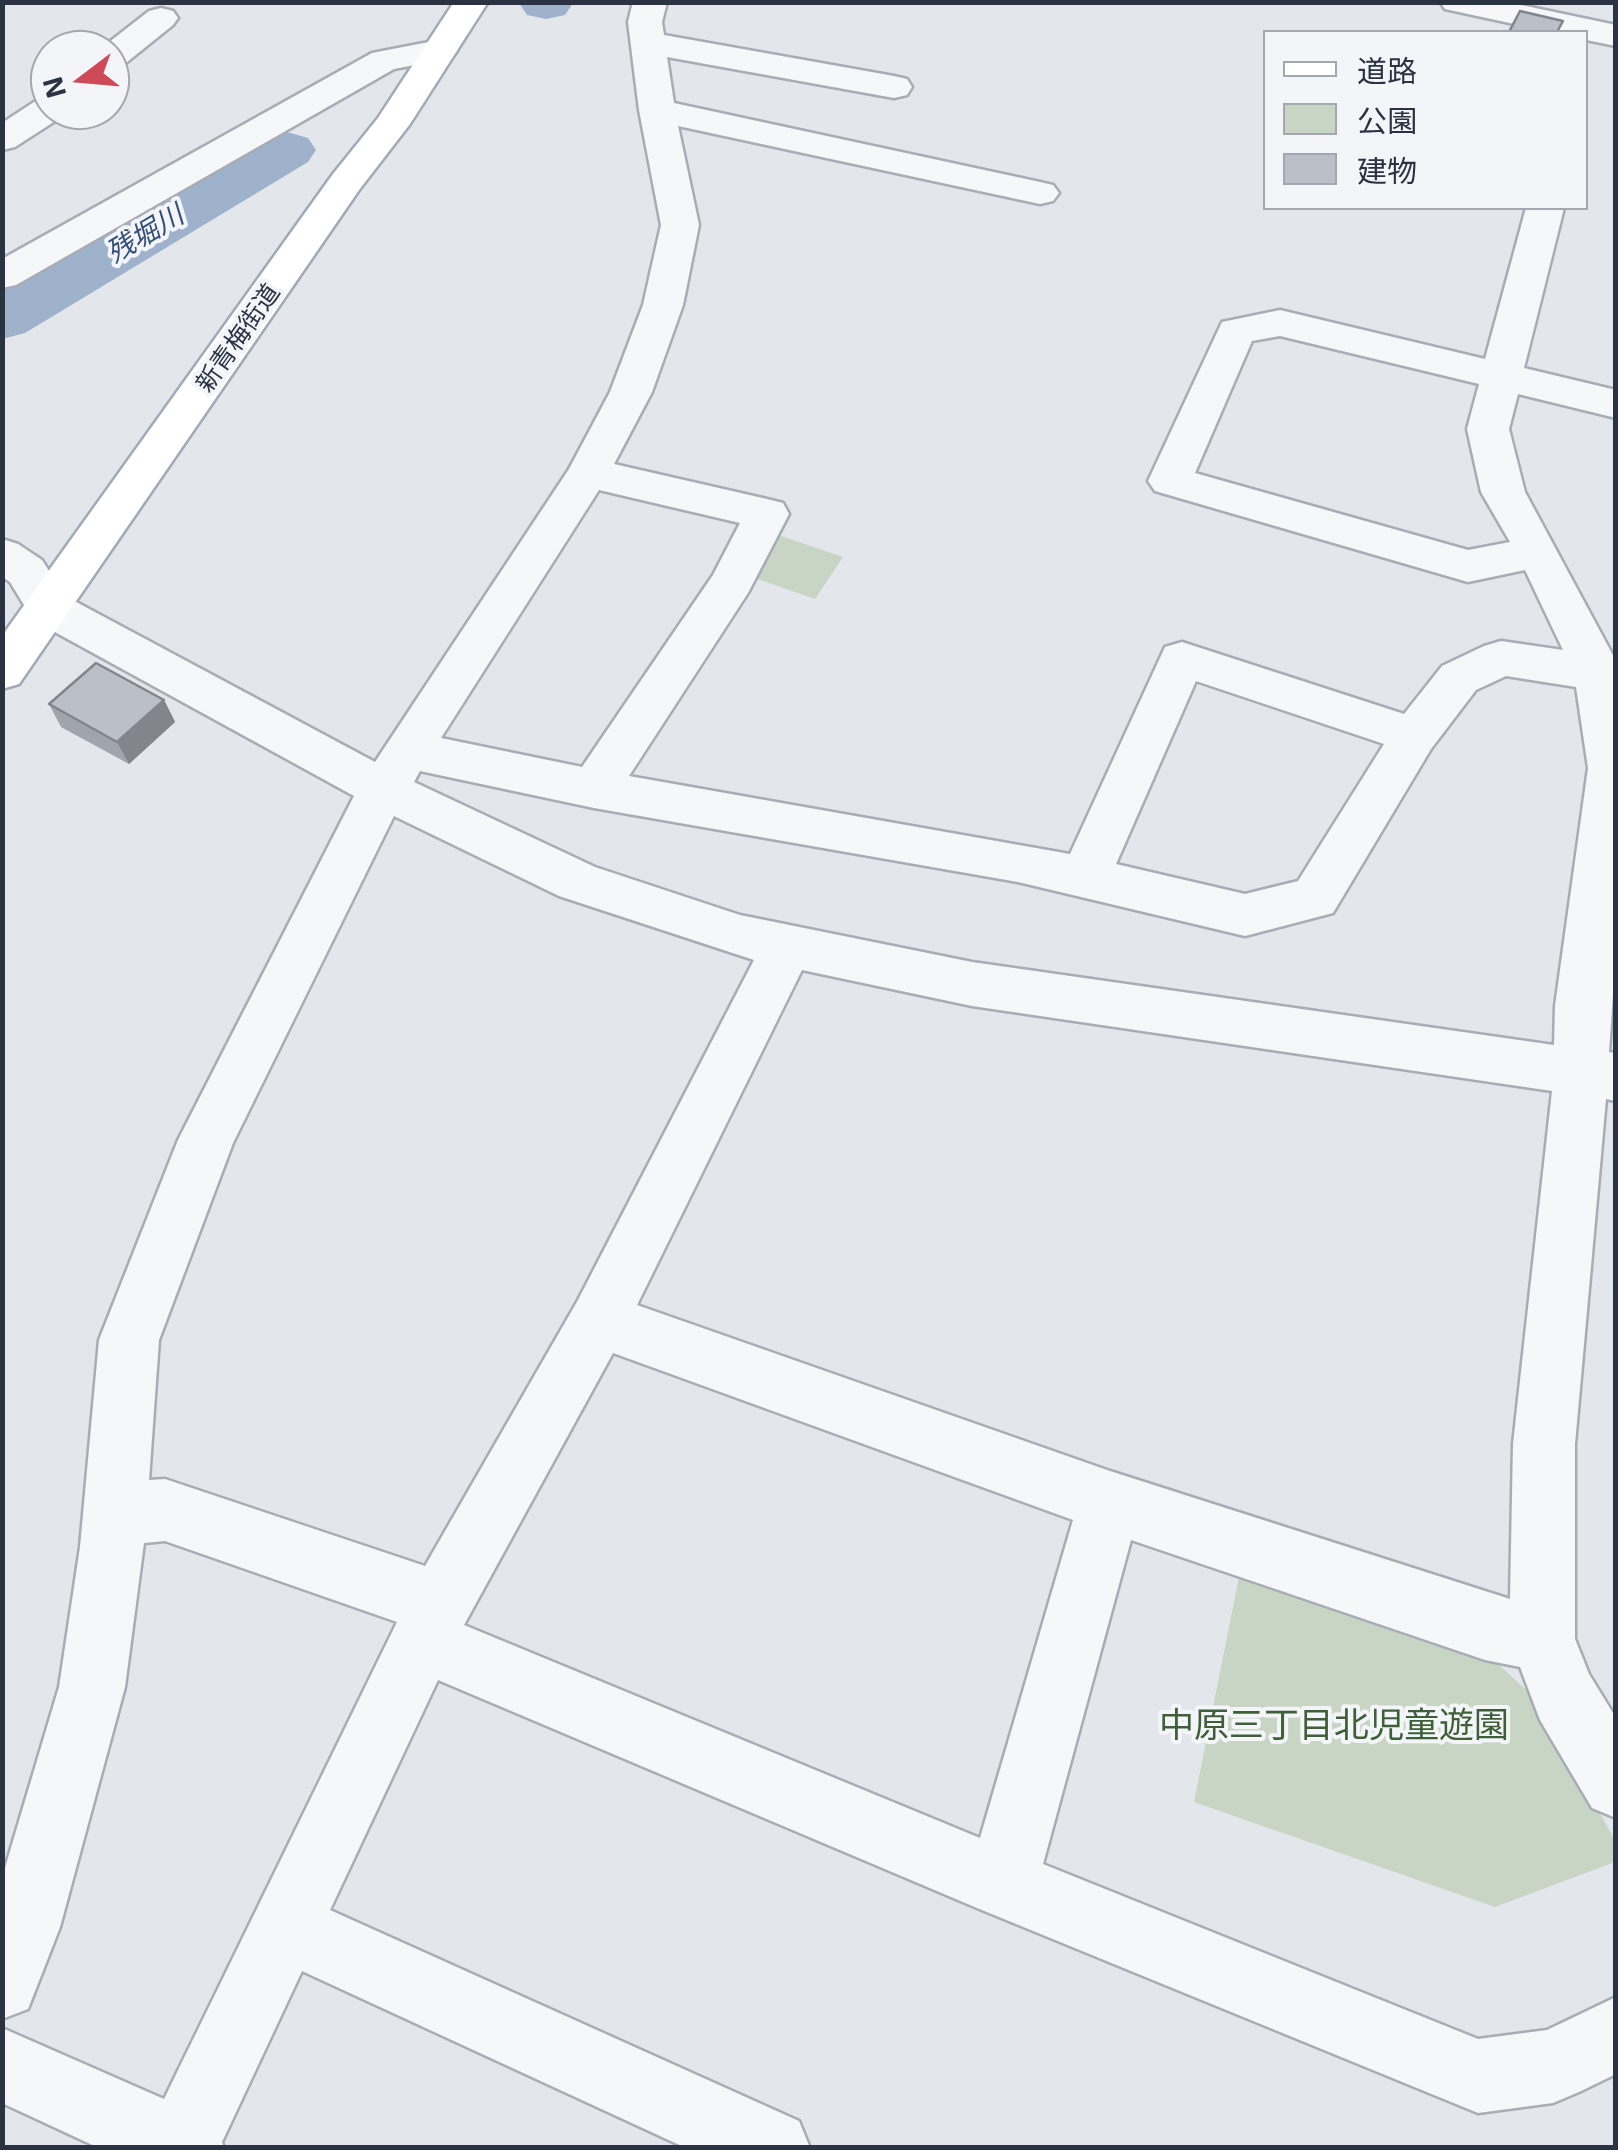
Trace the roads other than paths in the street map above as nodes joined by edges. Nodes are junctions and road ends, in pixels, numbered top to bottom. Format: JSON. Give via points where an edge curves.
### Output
{"nodes":[{"id":1,"x":472,"y":2,"type":"edge"},
{"id":2,"x":650,"y":2,"type":"edge"},
{"id":3,"x":1457,"y":2,"type":"edge"},
{"id":4,"x":162,"y":18,"type":"dead end"},
{"id":5,"x":1560,"y":30,"type":"edge"},
{"id":6,"x":130,"y":43,"type":"edge"},
{"id":7,"x":648,"y":43,"type":"junction"},
{"id":8,"x":438,"y":51,"type":"junction"},
{"id":9,"x":894,"y":87,"type":"dead end"},
{"id":10,"x":657,"y":110,"type":"junction"},
{"id":11,"x":30,"y":121,"type":"edge"},
{"id":12,"x":2,"y":139,"type":"edge"},
{"id":13,"x":1040,"y":193,"type":"dead end"},
{"id":14,"x":1544,"y":210,"type":"edge"},
{"id":15,"x":2,"y":276,"type":"edge"},
{"id":16,"x":1501,"y":378,"type":"junction"},
{"id":17,"x":1616,"y":404,"type":"edge"},
{"id":18,"x":588,"y":473,"type":"junction"},
{"id":19,"x":1538,"y":552,"type":"junction"},
{"id":20,"x":2,"y":555,"type":"edge"},
{"id":21,"x":49,"y":608,"type":"junction"},
{"id":22,"x":2,"y":672,"type":"edge"},
{"id":23,"x":1598,"y":673,"type":"junction"},
{"id":24,"x":1414,"y":736,"type":"junction"},
{"id":25,"x":396,"y":769,"type":"junction"},
{"id":26,"x":594,"y":789,"type":"junction"},
{"id":27,"x":1084,"y":878,"type":"junction"},
{"id":28,"x":787,"y":947,"type":"junction"},
{"id":29,"x":1598,"y":1075,"type":"edge"},
{"id":30,"x":599,"y":1320,"type":"junction"},
{"id":31,"x":1110,"y":1502,"type":"junction"},
{"id":32,"x":115,"y":1514,"type":"junction"},
{"id":33,"x":431,"y":1622,"type":"junction"},
{"id":34,"x":1542,"y":1640,"type":"junction"},
{"id":35,"x":1616,"y":1784,"type":"edge"},
{"id":36,"x":1002,"y":1883,"type":"junction"},
{"id":37,"x":284,"y":1926,"type":"junction"},
{"id":38,"x":2,"y":1983,"type":"edge"},
{"id":39,"x":1616,"y":2034,"type":"edge"},
{"id":40,"x":2,"y":2065,"type":"edge"},
{"id":41,"x":183,"y":2146,"type":"edge"},
{"id":42,"x":772,"y":2148,"type":"edge"}],
"edges":[{"from":1,"to":8,"type":"main road","name":"新青梅街道"},
{"from":2,"to":7,"type":"street"},
{"from":3,"to":5,"type":"street"},
{"from":4,"to":6,"type":"street"},
{"from":7,"to":9,"type":"street"},
{"from":7,"to":10,"type":"street"},
{"from":8,"to":15,"type":"street","via":[[384,60]]},
{"from":8,"to":21,"type":"main road","name":"新青梅街道"},
{"from":10,"to":13,"type":"street"},
{"from":10,"to":18,"type":"street","via":[[680,224],[675,254],[630,392]]},
{"from":11,"to":12,"type":"street"},
{"from":14,"to":16,"type":"street"},
{"from":16,"to":17,"type":"street"},
{"from":16,"to":19,"type":"street","via":[[1488,429],[1503,492]]},
{"from":16,"to":19,"type":"street","via":[[1280,323],[1236,332],[1170,481],[1468,566]]},
{"from":18,"to":25,"type":"street"},
{"from":18,"to":26,"type":"street","via":[[767,514],[732,582]]},
{"from":19,"to":23,"type":"street"},
{"from":20,"to":21,"type":"street","via":[[26,570]]},
{"from":21,"to":22,"type":"main road","name":"新青梅街道"},
{"from":21,"to":25,"type":"street"},
{"from":23,"to":24,"type":"street","via":[[1501,658],[1459,678]]},
{"from":23,"to":29,"type":"street","via":[[1612,768],[1582,1006]]},
{"from":24,"to":27,"type":"street","via":[[1315,898],[1245,916]]},
{"from":24,"to":27,"type":"street","via":[[1182,659]]},
{"from":25,"to":26,"type":"street"},
{"from":25,"to":28,"type":"street","via":[[578,882]]},
{"from":25,"to":32,"type":"street","via":[[206,1140],[128,1340]]},
{"from":26,"to":27,"type":"street"},
{"from":28,"to":29,"type":"street","via":[[972,984]]},
{"from":28,"to":30,"type":"street"},
{"from":29,"to":34,"type":"street","via":[[1544,1444]]},
{"from":30,"to":31,"type":"street"},
{"from":30,"to":33,"type":"street"},
{"from":31,"to":34,"type":"street"},
{"from":31,"to":36,"type":"street"},
{"from":32,"to":33,"type":"street","via":[[165,1510]]},
{"from":32,"to":38,"type":"street","via":[[92,1687]]},
{"from":33,"to":36,"type":"street"},
{"from":33,"to":37,"type":"street"},
{"from":34,"to":35,"type":"street","via":[[1564,1696]]},
{"from":36,"to":39,"type":"street","via":[[1478,2076],[1553,2066]]},
{"from":37,"to":41,"type":"street"},
{"from":37,"to":42,"type":"street"},
{"from":40,"to":41,"type":"street"}]}
